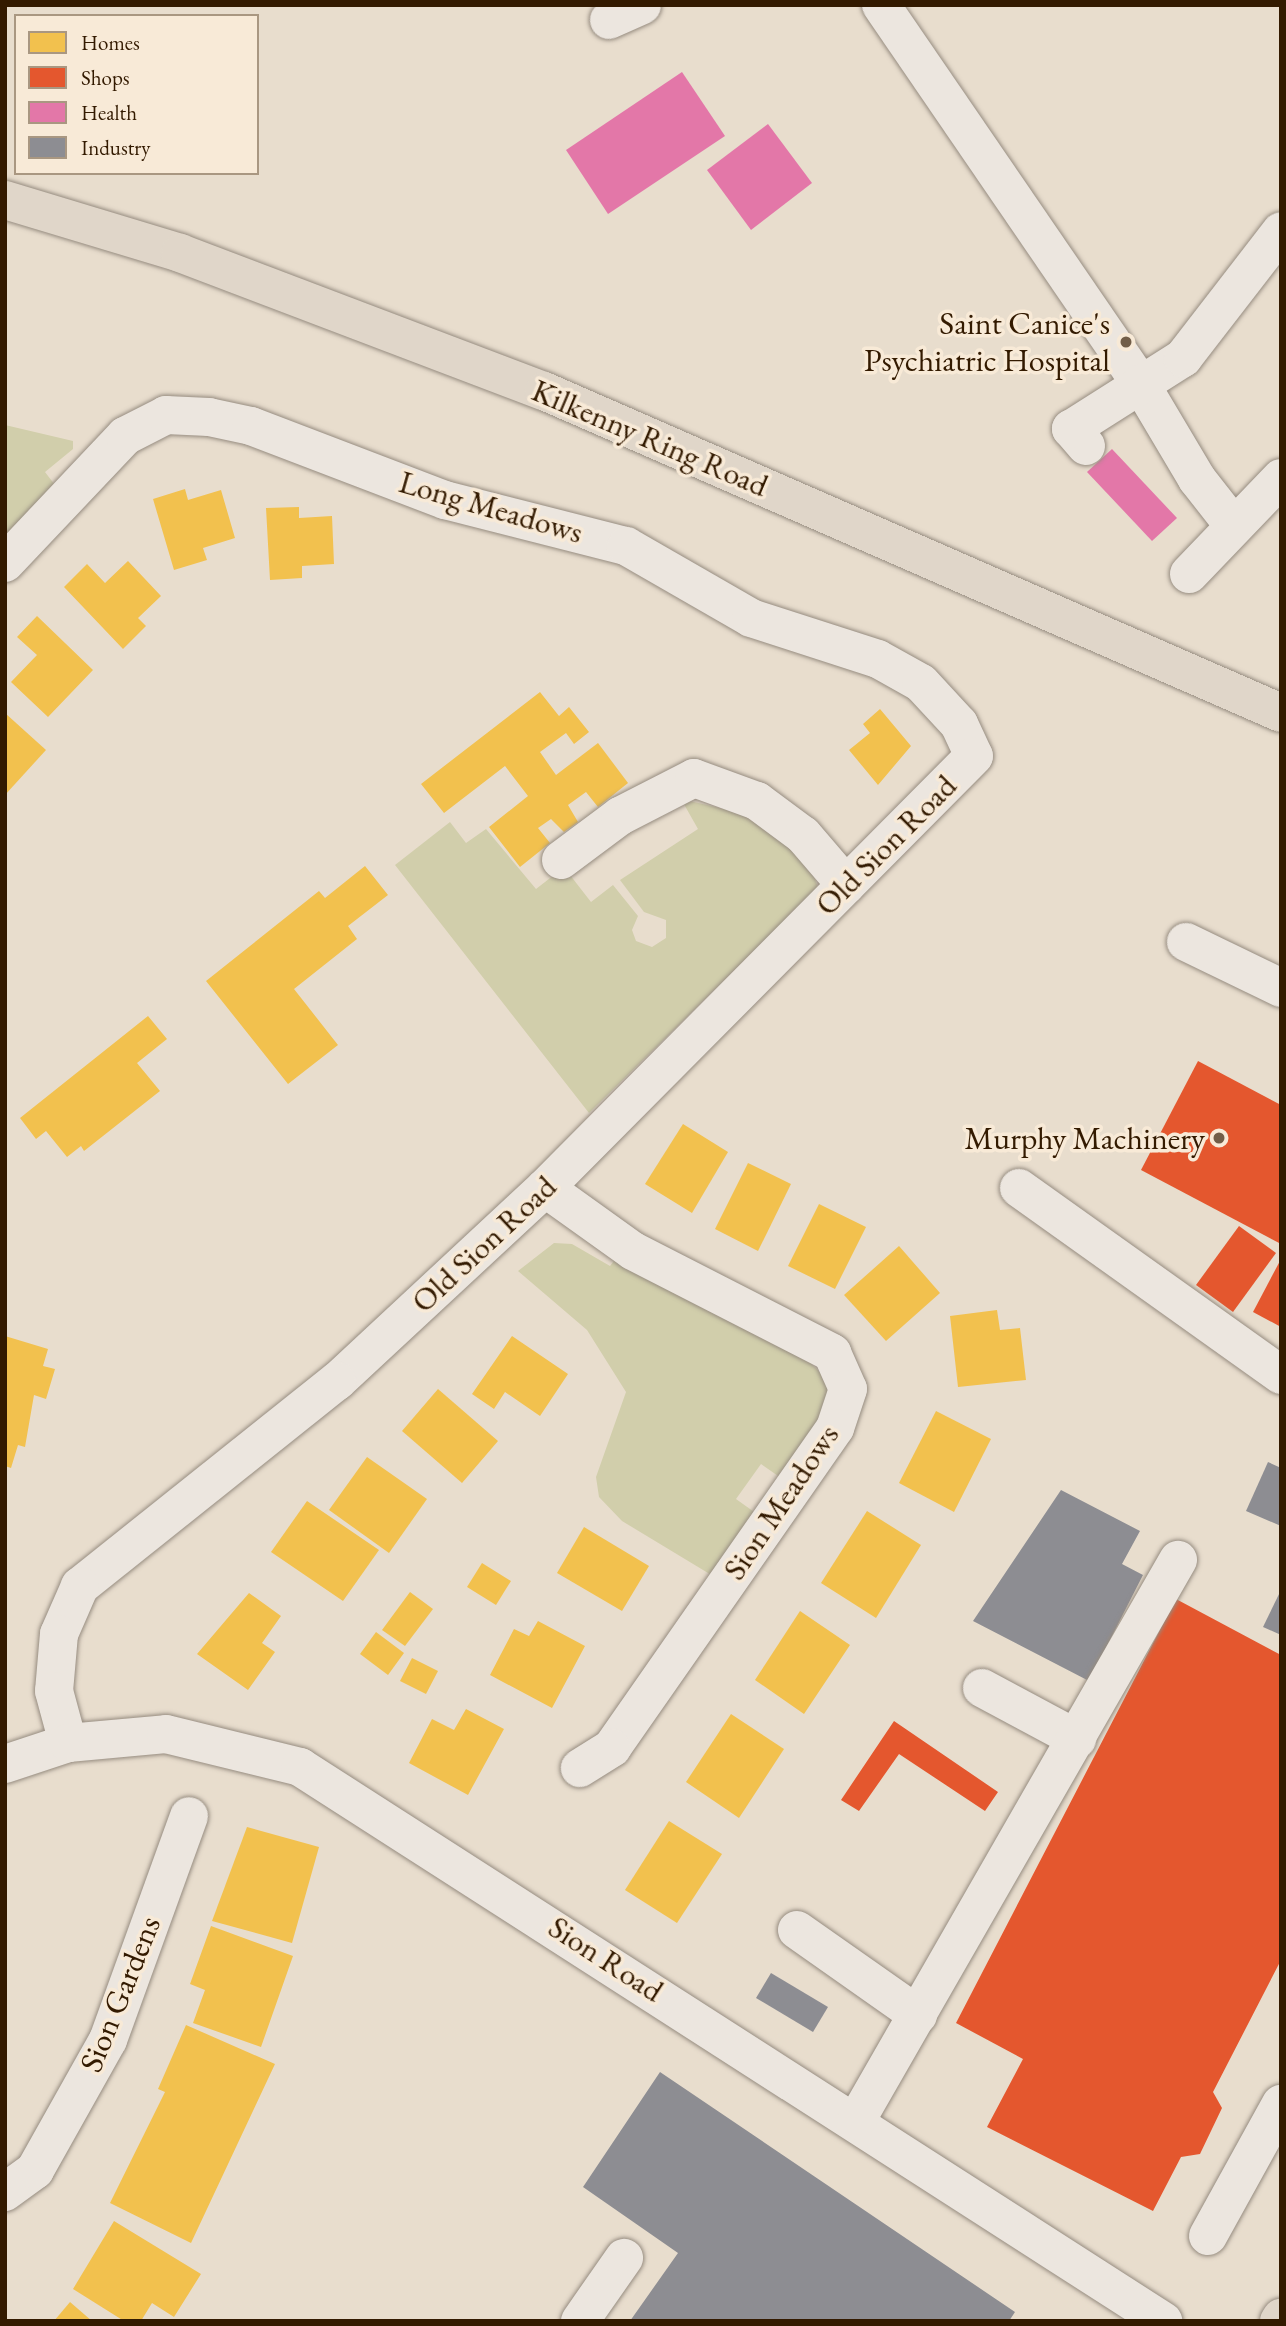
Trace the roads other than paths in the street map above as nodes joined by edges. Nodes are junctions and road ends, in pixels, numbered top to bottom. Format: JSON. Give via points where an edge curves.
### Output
{"nodes":[{"id":1,"x":881,"y":5,"type":"edge"},
{"id":2,"x":5,"y":200,"type":"edge"},
{"id":3,"x":1281,"y":231,"type":"edge"},
{"id":4,"x":1140,"y":383,"type":"junction"},
{"id":5,"x":1086,"y":446,"type":"dead end"},
{"id":6,"x":1281,"y":478,"type":"edge"},
{"id":7,"x":1234,"y":526,"type":"junction"},
{"id":8,"x":5,"y":563,"type":"edge"},
{"id":9,"x":1189,"y":574,"type":"dead end"},
{"id":10,"x":1281,"y":713,"type":"edge"},
{"id":11,"x":974,"y":756,"type":"joint"},
{"id":12,"x":561,"y":860,"type":"dead end"},
{"id":13,"x":846,"y":885,"type":"junction"},
{"id":14,"x":1186,"y":942,"type":"dead end"},
{"id":15,"x":1281,"y":988,"type":"edge"},
{"id":16,"x":545,"y":1188,"type":"junction"},
{"id":17,"x":1019,"y":1188,"type":"dead end"},
{"id":18,"x":1281,"y":1375,"type":"edge"},
{"id":19,"x":1178,"y":1560,"type":"dead end"},
{"id":20,"x":982,"y":1688,"type":"dead end"},
{"id":21,"x":1077,"y":1739,"type":"junction"},
{"id":22,"x":68,"y":1743,"type":"junction"},
{"id":23,"x":5,"y":1764,"type":"edge"},
{"id":24,"x":580,"y":1768,"type":"dead end"},
{"id":25,"x":190,"y":1816,"type":"dead end"},
{"id":26,"x":797,"y":1930,"type":"dead end"},
{"id":27,"x":918,"y":2015,"type":"junction"},
{"id":28,"x":1281,"y":2104,"type":"edge"},
{"id":29,"x":856,"y":2121,"type":"junction"},
{"id":30,"x":5,"y":2192,"type":"edge"},
{"id":31,"x":1208,"y":2236,"type":"dead end"},
{"id":32,"x":624,"y":2258,"type":"dead end"},
{"id":33,"x":580,"y":2321,"type":"edge"},
{"id":34,"x":1163,"y":2321,"type":"edge"}],
"edges":[{"from":1,"to":4,"type":"street"},
{"from":2,"to":10,"type":"highway","name":"Kilkenny Ring Road","via":[[180,253],[544,391]]},
{"from":3,"to":4,"type":"street","via":[[1183,358]]},
{"from":4,"to":5,"type":"street","via":[[1071,429]]},
{"from":4,"to":7,"type":"street","via":[[1197,479]]},
{"from":6,"to":7,"type":"street"},
{"from":7,"to":9,"type":"street"},
{"from":8,"to":11,"type":"street","name":"Long Meadows","via":[[125,436],[166,415],[209,417],[251,426],[445,500],[626,546],[751,618],[878,659],[921,683],[959,724]]},
{"from":11,"to":13,"type":"street","name":"Old Sion Road"},
{"from":12,"to":13,"type":"street","via":[[620,816],[694,778],[757,802],[803,835]]},
{"from":13,"to":16,"type":"street","name":"Old Sion Road"},
{"from":14,"to":15,"type":"street"},
{"from":16,"to":22,"type":"street","name":"Old Sion Road","via":[[316,1402],[79,1586],[60,1634],[54,1691]]},
{"from":16,"to":24,"type":"street","name":"Sion Meadows","via":[[633,1251],[831,1353],[848,1389],[835,1428],[612,1748]]},
{"from":17,"to":18,"type":"street"},
{"from":19,"to":21,"type":"street"},
{"from":20,"to":21,"type":"street"},
{"from":21,"to":27,"type":"street"},
{"from":22,"to":23,"type":"street","name":"Sion Road"},
{"from":22,"to":29,"type":"street","name":"Sion Road","via":[[166,1734],[300,1767]]},
{"from":25,"to":30,"type":"street","name":"Sion Gardens","via":[[108,2039],[35,2170]]},
{"from":26,"to":27,"type":"street"},
{"from":27,"to":29,"type":"street"},
{"from":28,"to":31,"type":"street"},
{"from":29,"to":34,"type":"street","name":"Sion Road"},
{"from":32,"to":33,"type":"street"}]}
